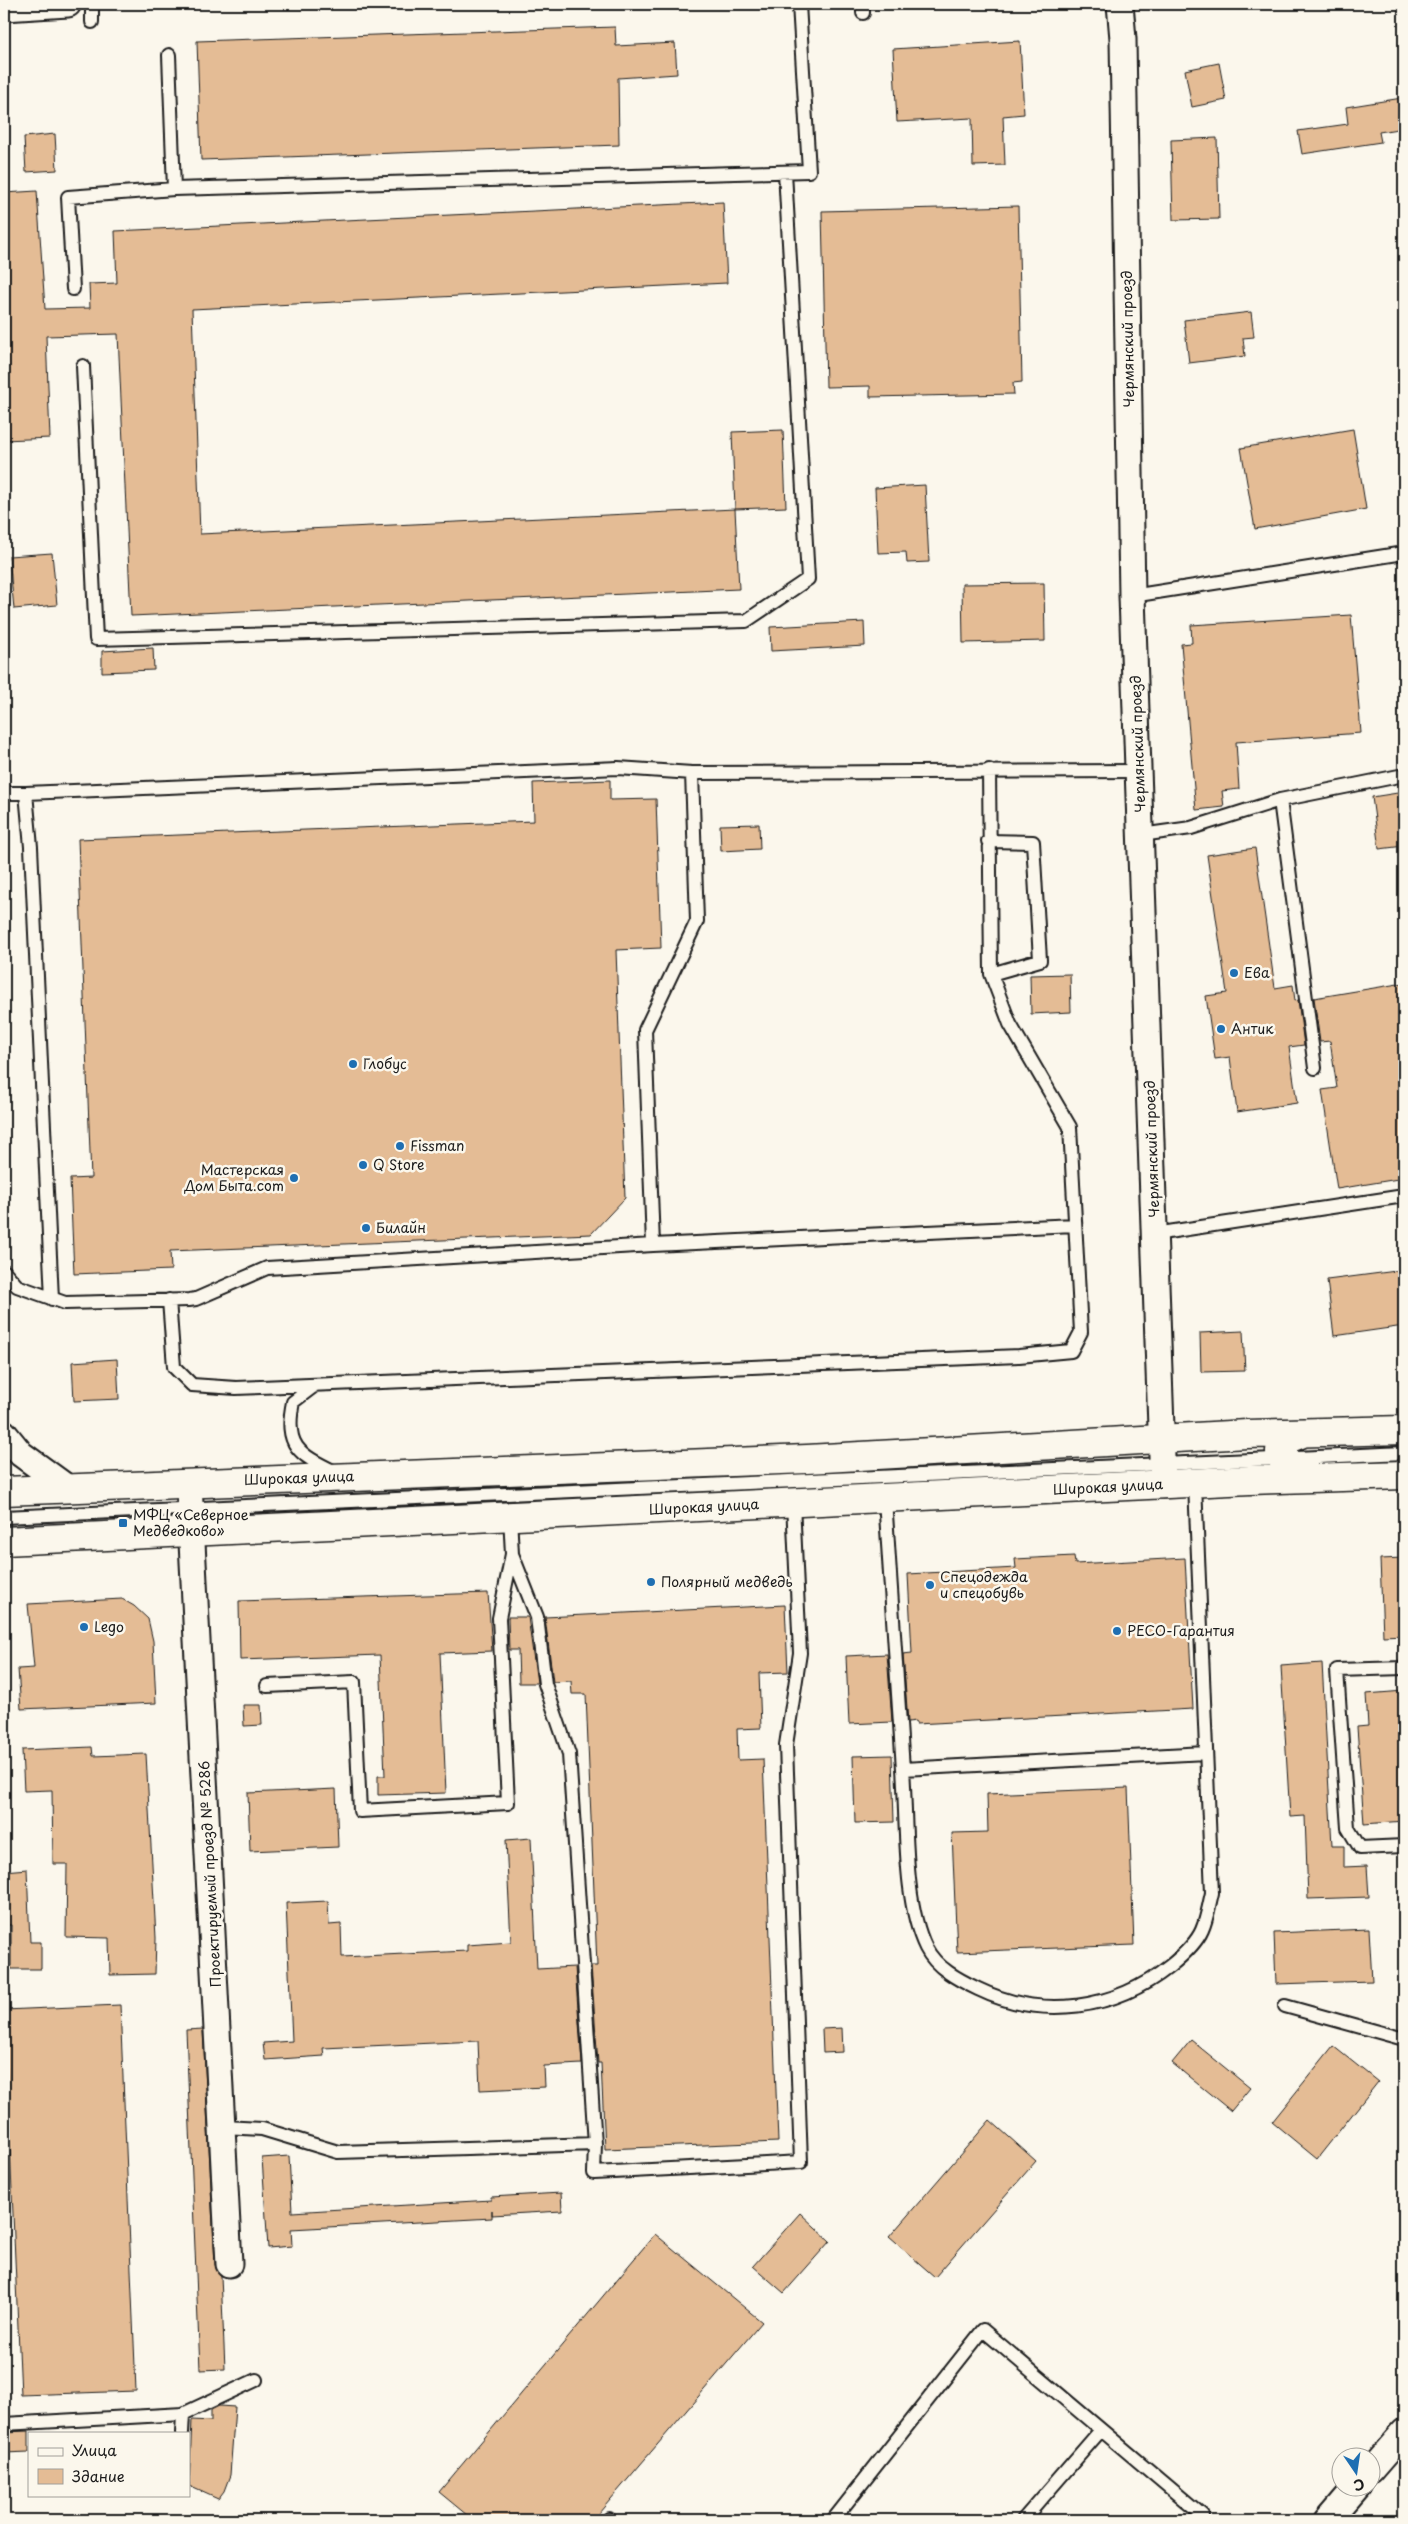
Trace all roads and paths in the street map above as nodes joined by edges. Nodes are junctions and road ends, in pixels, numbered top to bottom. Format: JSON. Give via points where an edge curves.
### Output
{"nodes":[{"id":1,"x":68,"y":4,"type":"edge"},
{"id":2,"x":92,"y":4,"type":"edge"},
{"id":3,"x":799,"y":4,"type":"edge"},
{"id":4,"x":1120,"y":4,"type":"edge"},
{"id":5,"x":42,"y":5,"type":"edge"},
{"id":6,"x":4,"y":8,"type":"edge"},
{"id":7,"x":92,"y":22,"type":"dead end"},
{"id":8,"x":169,"y":55,"type":"dead end"},
{"id":9,"x":784,"y":172,"type":"junction"},
{"id":10,"x":174,"y":189,"type":"junction"},
{"id":11,"x":73,"y":289,"type":"dead end"},
{"id":12,"x":83,"y":366,"type":"dead end"},
{"id":13,"x":1404,"y":553,"type":"edge"},
{"id":14,"x":1132,"y":596,"type":"junction"},
{"id":15,"x":989,"y":770,"type":"junction"},
{"id":16,"x":1139,"y":771,"type":"junction"},
{"id":17,"x":692,"y":773,"type":"junction"},
{"id":18,"x":1404,"y":775,"type":"edge"},
{"id":19,"x":4,"y":793,"type":"edge"},
{"id":20,"x":26,"y":793,"type":"junction"},
{"id":21,"x":1280,"y":800,"type":"junction"},
{"id":22,"x":1141,"y":834,"type":"junction"},
{"id":23,"x":988,"y":841,"type":"junction"},
{"id":24,"x":991,"y":974,"type":"junction"},
{"id":25,"x":1316,"y":1068,"type":"dead end"},
{"id":26,"x":1404,"y":1196,"type":"edge"},
{"id":27,"x":1075,"y":1226,"type":"junction"},
{"id":28,"x":1155,"y":1234,"type":"junction"},
{"id":29,"x":653,"y":1245,"type":"junction"},
{"id":30,"x":4,"y":1271,"type":"edge"},
{"id":31,"x":52,"y":1298,"type":"junction"},
{"id":32,"x":169,"y":1300,"type":"junction"},
{"id":33,"x":314,"y":1386,"type":"junction"},
{"id":34,"x":1404,"y":1430,"type":"edge"},
{"id":35,"x":4,"y":1433,"type":"edge"},
{"id":36,"x":1303,"y":1433,"type":"junction"},
{"id":37,"x":1404,"y":1453,"type":"edge"},
{"id":38,"x":1282,"y":1458,"type":"junction"},
{"id":39,"x":1163,"y":1462,"type":"junction"},
{"id":40,"x":1404,"y":1475,"type":"edge"},
{"id":41,"x":352,"y":1476,"type":"junction"},
{"id":42,"x":1313,"y":1478,"type":"junction"},
{"id":43,"x":1195,"y":1484,"type":"junction"},
{"id":44,"x":69,"y":1489,"type":"junction"},
{"id":45,"x":4,"y":1491,"type":"edge"},
{"id":46,"x":885,"y":1499,"type":"junction"},
{"id":47,"x":793,"y":1503,"type":"junction"},
{"id":48,"x":190,"y":1508,"type":"junction"},
{"id":49,"x":510,"y":1516,"type":"junction"},
{"id":50,"x":4,"y":1517,"type":"edge"},
{"id":51,"x":4,"y":1541,"type":"edge"},
{"id":52,"x":512,"y":1554,"type":"junction"},
{"id":53,"x":1404,"y":1668,"type":"edge"},
{"id":54,"x":267,"y":1686,"type":"dead end"},
{"id":55,"x":1206,"y":1753,"type":"junction"},
{"id":56,"x":904,"y":1769,"type":"junction"},
{"id":57,"x":1404,"y":1846,"type":"edge"},
{"id":58,"x":1285,"y":2006,"type":"dead end"},
{"id":59,"x":1404,"y":2039,"type":"edge"},
{"id":60,"x":223,"y":2127,"type":"junction"},
{"id":61,"x":595,"y":2144,"type":"junction"},
{"id":62,"x":229,"y":2264,"type":"dead end"},
{"id":63,"x":256,"y":2380,"type":"dead end"},
{"id":64,"x":183,"y":2414,"type":"junction"},
{"id":65,"x":4,"y":2424,"type":"edge"},
{"id":66,"x":1101,"y":2430,"type":"junction"},
{"id":67,"x":182,"y":2432,"type":"edge"},
{"id":68,"x":1404,"y":2434,"type":"edge"},
{"id":69,"x":1380,"y":2460,"type":"edge"},
{"id":70,"x":1348,"y":2496,"type":"edge"},
{"id":71,"x":1202,"y":2515,"type":"dead end"},
{"id":72,"x":833,"y":2520,"type":"edge"},
{"id":73,"x":1023,"y":2520,"type":"edge"},
{"id":74,"x":1328,"y":2520,"type":"edge"}],
"edges":[{"from":1,"to":5,"type":"street"},
{"from":2,"to":7,"type":"lane"},
{"from":3,"to":9,"type":"lane","via":[[809,171]]},
{"from":4,"to":14,"type":"street","name":"Чермянский проезд"},
{"from":5,"to":6,"type":"street"},
{"from":8,"to":10,"type":"lane"},
{"from":9,"to":10,"type":"lane"},
{"from":9,"to":12,"type":"lane","via":[[808,579],[746,621],[96,639]]},
{"from":10,"to":11,"type":"lane","via":[[68,197]]},
{"from":13,"to":14,"type":"lane"},
{"from":14,"to":16,"type":"street","name":"Чермянский проезд"},
{"from":15,"to":16,"type":"lane"},
{"from":15,"to":17,"type":"lane"},
{"from":15,"to":23,"type":"lane"},
{"from":16,"to":22,"type":"street","name":"Чермянский проезд"},
{"from":17,"to":20,"type":"lane","via":[[618,768]]},
{"from":17,"to":29,"type":"lane","via":[[696,921],[645,1030]]},
{"from":18,"to":21,"type":"lane"},
{"from":19,"to":20,"type":"lane"},
{"from":20,"to":31,"type":"lane"},
{"from":21,"to":22,"type":"lane","via":[[1191,828]]},
{"from":21,"to":25,"type":"lane"},
{"from":22,"to":28,"type":"street","name":"Чермянский проезд"},
{"from":23,"to":24,"type":"lane"},
{"from":23,"to":24,"type":"lane","via":[[1033,842],[1040,960]]},
{"from":24,"to":27,"type":"lane","via":[[1010,1024],[1070,1127]]},
{"from":26,"to":28,"type":"lane"},
{"from":27,"to":29,"type":"lane"},
{"from":27,"to":33,"type":"lane","via":[[1081,1332],[1071,1351],[1018,1356]]},
{"from":28,"to":39,"type":"street","name":"Чермянский проезд"},
{"from":29,"to":32,"type":"lane","via":[[268,1268],[196,1299]]},
{"from":30,"to":31,"type":"lane","via":[[17,1286]]},
{"from":31,"to":32,"type":"lane","via":[[65,1303]]},
{"from":32,"to":33,"type":"lane","via":[[174,1367],[192,1385],[236,1388]]},
{"from":33,"to":41,"type":"lane","via":[[293,1402],[289,1421],[291,1441],[306,1457]]},
{"from":34,"to":36,"type":"main road","name":"Широкая улица"},
{"from":35,"to":44,"type":"street","via":[[21,1454]]},
{"from":36,"to":38,"type":"main road","via":[[1285,1440],[1280,1451]]},
{"from":36,"to":39,"type":"main road","name":"Широкая улица"},
{"from":37,"to":38,"type":"lane","name":"Широкая улица"},
{"from":38,"to":39,"type":"lane","name":"Широкая улица"},
{"from":38,"to":42,"type":"main road"},
{"from":39,"to":41,"type":"main road","name":"Широкая улица","via":[[988,1450]]},
{"from":39,"to":43,"type":"main road","name":"Широкая улица"},
{"from":39,"to":46,"type":"main road","name":"Широкая улица"},
{"from":39,"to":48,"type":"lane","name":"Широкая улица"},
{"from":40,"to":42,"type":"main road","name":"Широкая улица"},
{"from":41,"to":48,"type":"main road","name":"Широкая улица"},
{"from":42,"to":43,"type":"main road","name":"Широкая улица"},
{"from":43,"to":55,"type":"lane"},
{"from":44,"to":45,"type":"main road","name":"Широкая улица"},
{"from":44,"to":48,"type":"main road","name":"Широкая улица"},
{"from":46,"to":47,"type":"main road","name":"Широкая улица"},
{"from":46,"to":56,"type":"lane"},
{"from":47,"to":49,"type":"main road","name":"Широкая улица"},
{"from":47,"to":61,"type":"lane","via":[[800,1658],[786,1745],[801,2162],[594,2173]]},
{"from":48,"to":49,"type":"main road","name":"Широкая улица"},
{"from":48,"to":50,"type":"lane","name":"Широкая улица"},
{"from":48,"to":51,"type":"main road","name":"Широкая улица"},
{"from":48,"to":60,"type":"street","name":"Проектируемый проезд № 5286"},
{"from":49,"to":52,"type":"lane"},
{"from":52,"to":54,"type":"lane","via":[[499,1618],[508,1803],[360,1811],[354,1682]]},
{"from":52,"to":61,"type":"lane","via":[[537,1617],[545,1684],[569,1754]]},
{"from":53,"to":57,"type":"lane","via":[[1336,1670],[1348,1828],[1360,1848]]},
{"from":55,"to":56,"type":"lane"},
{"from":55,"to":56,"type":"lane","via":[[1212,1893],[1202,1931],[1182,1956],[1134,1990],[1097,2004],[1064,2007],[1032,2005],[993,1996],[952,1977],[926,1949],[914,1913]]},
{"from":58,"to":59,"type":"lane"},
{"from":60,"to":61,"type":"lane","via":[[262,2129],[338,2152]]},
{"from":60,"to":62,"type":"street","name":"Проектируемый проезд № 5286"},
{"from":63,"to":64,"type":"lane"},
{"from":64,"to":65,"type":"lane"},
{"from":64,"to":67,"type":"lane"},
{"from":66,"to":71,"type":"lane"},
{"from":66,"to":72,"type":"lane","via":[[983,2330]]},
{"from":66,"to":73,"type":"lane"},
{"from":68,"to":69,"type":"street"},
{"from":70,"to":74,"type":"street"}]}
